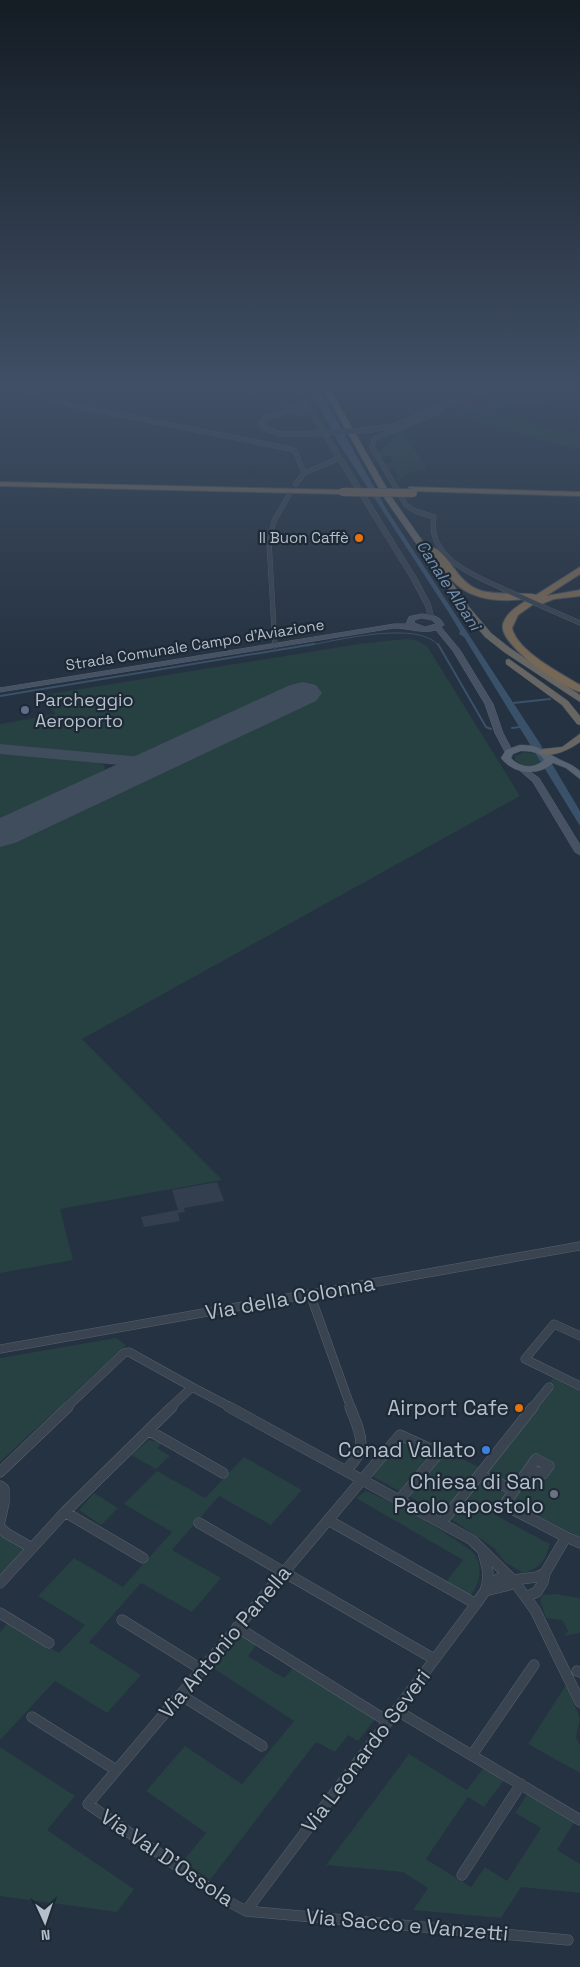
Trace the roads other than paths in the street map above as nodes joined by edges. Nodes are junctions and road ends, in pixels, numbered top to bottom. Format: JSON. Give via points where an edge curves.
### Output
{"nodes":[{"id":1,"x":298,"y":481,"type":"edge"},
{"id":2,"x":354,"y":481,"type":"edge"},
{"id":3,"x":379,"y":481,"type":"edge"},
{"id":4,"x":386,"y":481,"type":"edge"},
{"id":5,"x":392,"y":481,"type":"edge"},
{"id":6,"x":0,"y":483,"type":"edge"},
{"id":7,"x":296,"y":484,"type":"dead end"},
{"id":8,"x":412,"y":491,"type":"junction"},
{"id":9,"x":289,"y":494,"type":"dead end"},
{"id":10,"x":483,"y":495,"type":"junction"},
{"id":11,"x":580,"y":496,"type":"edge"},
{"id":12,"x":580,"y":501,"type":"edge"},
{"id":13,"x":434,"y":551,"type":"junction"},
{"id":14,"x":580,"y":570,"type":"edge"},
{"id":15,"x":550,"y":589,"type":"junction"},
{"id":16,"x":580,"y":593,"type":"edge"},
{"id":17,"x":428,"y":605,"type":"junction"},
{"id":18,"x":432,"y":617,"type":"junction"},
{"id":19,"x":414,"y":618,"type":"junction"},
{"id":20,"x":580,"y":623,"type":"edge"},
{"id":21,"x":394,"y":626,"type":"junction"},
{"id":22,"x":437,"y":627,"type":"junction"},
{"id":23,"x":417,"y":629,"type":"junction"},
{"id":24,"x":428,"y":630,"type":"junction"},
{"id":25,"x":488,"y":635,"type":"junction"},
{"id":26,"x":447,"y":640,"type":"junction"},
{"id":27,"x":275,"y":646,"type":"junction"},
{"id":28,"x":580,"y":688,"type":"edge"},
{"id":29,"x":0,"y":690,"type":"edge"},
{"id":30,"x":580,"y":694,"type":"edge"},
{"id":31,"x":580,"y":699,"type":"edge"},
{"id":32,"x":580,"y":722,"type":"edge"},
{"id":33,"x":580,"y":737,"type":"edge"},
{"id":34,"x":503,"y":739,"type":"junction"},
{"id":35,"x":524,"y":748,"type":"junction"},
{"id":36,"x":509,"y":752,"type":"junction"},
{"id":37,"x":545,"y":761,"type":"junction"},
{"id":38,"x":522,"y":769,"type":"junction"},
{"id":39,"x":580,"y":776,"type":"edge"},
{"id":40,"x":536,"y":780,"type":"junction"},
{"id":41,"x":580,"y":852,"type":"edge"},
{"id":42,"x":580,"y":1246,"type":"edge"},
{"id":43,"x":310,"y":1294,"type":"junction"},
{"id":44,"x":580,"y":1336,"type":"edge"},
{"id":45,"x":0,"y":1349,"type":"edge"},
{"id":46,"x":580,"y":1386,"type":"edge"},
{"id":47,"x":192,"y":1387,"type":"junction"},
{"id":48,"x":549,"y":1387,"type":"dead end"},
{"id":49,"x":148,"y":1430,"type":"junction"},
{"id":50,"x":530,"y":1468,"type":"dead end"},
{"id":51,"x":346,"y":1470,"type":"junction"},
{"id":52,"x":0,"y":1472,"type":"edge"},
{"id":53,"x":223,"y":1473,"type":"dead end"},
{"id":54,"x":480,"y":1475,"type":"junction"},
{"id":55,"x":362,"y":1479,"type":"junction"},
{"id":56,"x":0,"y":1486,"type":"edge"},
{"id":57,"x":514,"y":1490,"type":"junction"},
{"id":58,"x":400,"y":1499,"type":"junction"},
{"id":59,"x":65,"y":1512,"type":"junction"},
{"id":60,"x":328,"y":1520,"type":"junction"},
{"id":61,"x":0,"y":1521,"type":"edge"},
{"id":62,"x":442,"y":1522,"type":"junction"},
{"id":63,"x":200,"y":1523,"type":"dead end"},
{"id":64,"x":0,"y":1527,"type":"edge"},
{"id":65,"x":566,"y":1537,"type":"junction"},
{"id":66,"x":580,"y":1543,"type":"edge"},
{"id":67,"x":32,"y":1548,"type":"junction"},
{"id":68,"x":482,"y":1549,"type":"junction"},
{"id":69,"x":144,"y":1558,"type":"dead end"},
{"id":70,"x":285,"y":1571,"type":"junction"},
{"id":71,"x":545,"y":1573,"type":"junction"},
{"id":72,"x":513,"y":1580,"type":"junction"},
{"id":73,"x":0,"y":1583,"type":"edge"},
{"id":74,"x":486,"y":1587,"type":"junction"},
{"id":75,"x":526,"y":1598,"type":"junction"},
{"id":76,"x":476,"y":1604,"type":"junction"},
{"id":77,"x":0,"y":1613,"type":"edge"},
{"id":78,"x":122,"y":1620,"type":"dead end"},
{"id":79,"x":237,"y":1627,"type":"junction"},
{"id":80,"x":49,"y":1643,"type":"dead end"},
{"id":81,"x":434,"y":1659,"type":"junction"},
{"id":82,"x":534,"y":1665,"type":"dead end"},
{"id":83,"x":201,"y":1669,"type":"junction"},
{"id":84,"x":181,"y":1695,"type":"junction"},
{"id":85,"x":580,"y":1702,"type":"edge"},
{"id":86,"x":396,"y":1710,"type":"junction"},
{"id":87,"x":32,"y":1717,"type":"dead end"},
{"id":88,"x":387,"y":1721,"type":"junction"},
{"id":89,"x":262,"y":1746,"type":"dead end"},
{"id":90,"x":472,"y":1755,"type":"junction"},
{"id":91,"x":116,"y":1770,"type":"junction"},
{"id":92,"x":521,"y":1784,"type":"junction"},
{"id":93,"x":88,"y":1804,"type":"joint"},
{"id":94,"x":580,"y":1820,"type":"edge"},
{"id":95,"x":462,"y":1875,"type":"dead end"},
{"id":96,"x":246,"y":1911,"type":"junction"},
{"id":97,"x":568,"y":1940,"type":"dead end"}],
"edges":[{"from":1,"to":7,"type":"street"},
{"from":2,"to":17,"type":"street"},
{"from":3,"to":25,"type":"highway","via":[[458,600]]},
{"from":4,"to":13,"type":"highway"},
{"from":5,"to":20,"type":"street","bridge":true,"via":[[406,505],[434,518],[434,538],[454,564]]},
{"from":6,"to":8,"type":"highway","bridge":true},
{"from":8,"to":10,"type":"highway"},
{"from":8,"to":11,"type":"highway"},
{"from":9,"to":27,"type":"street","via":[[268,536]]},
{"from":10,"to":11,"type":"highway"},
{"from":10,"to":12,"type":"highway"},
{"from":13,"to":15,"type":"highway","via":[[459,582],[478,592],[517,597]]},
{"from":13,"to":30,"type":"highway","via":[[469,604],[494,632]]},
{"from":14,"to":15,"type":"highway"},
{"from":15,"to":28,"type":"highway","via":[[515,613],[509,622],[509,633],[522,649]]},
{"from":16,"to":28,"type":"highway","via":[[539,602],[521,615],[515,630],[517,639],[525,648]]},
{"from":17,"to":18,"type":"street"},
{"from":17,"to":19,"type":"street","via":[[422,615]]},
{"from":18,"to":19,"type":"main road"},
{"from":18,"to":22,"type":"main road","via":[[439,622]]},
{"from":19,"to":21,"type":"main road","name":"Strada Comunale Campo d'Aviazione"},
{"from":19,"to":23,"type":"main road","via":[[410,624]]},
{"from":21,"to":23,"type":"main road","name":"Strada Comunale Campo d'Aviazione"},
{"from":21,"to":27,"type":"main road","name":"Strada Comunale Campo d'Aviazione"},
{"from":22,"to":24,"type":"main road"},
{"from":22,"to":26,"type":"main road"},
{"from":23,"to":24,"type":"main road","name":"Strada Comunale Campo d'Aviazione"},
{"from":24,"to":26,"type":"main road"},
{"from":25,"to":31,"type":"highway","via":[[525,664]]},
{"from":25,"to":32,"type":"highway","via":[[503,656],[565,703]]},
{"from":26,"to":34,"type":"main road","via":[[489,704]]},
{"from":27,"to":29,"type":"main road","name":"Strada Comunale Campo d'Aviazione"},
{"from":33,"to":37,"type":"highway"},
{"from":34,"to":35,"type":"main road"},
{"from":34,"to":36,"type":"main road"},
{"from":35,"to":36,"type":"main road"},
{"from":35,"to":37,"type":"main road"},
{"from":36,"to":38,"type":"main road","via":[[508,762]]},
{"from":37,"to":38,"type":"main road"},
{"from":37,"to":39,"type":"main road","via":[[569,766]]},
{"from":37,"to":40,"type":"main road","via":[[536,773]]},
{"from":38,"to":40,"type":"main road"},
{"from":40,"to":41,"type":"main road"},
{"from":42,"to":43,"type":"street","name":"Via della Colonna"},
{"from":43,"to":45,"type":"street","name":"Via della Colonna"},
{"from":43,"to":51,"type":"street","via":[[362,1440],[357,1458]]},
{"from":44,"to":46,"type":"street","via":[[554,1324],[525,1359]]},
{"from":47,"to":49,"type":"street"},
{"from":47,"to":51,"type":"street"},
{"from":47,"to":52,"type":"street","via":[[134,1354],[124,1353]]},
{"from":48,"to":54,"type":"street"},
{"from":49,"to":53,"type":"street"},
{"from":49,"to":59,"type":"street"},
{"from":50,"to":57,"type":"street"},
{"from":51,"to":55,"type":"street"},
{"from":54,"to":57,"type":"street"},
{"from":54,"to":62,"type":"street"},
{"from":55,"to":58,"type":"street"},
{"from":55,"to":58,"type":"street","name":"Via Antonio Panella","via":[[400,1435],[439,1453]]},
{"from":55,"to":60,"type":"street","name":"Via Antonio Panella"},
{"from":56,"to":61,"type":"street","via":[[4,1489]]},
{"from":57,"to":65,"type":"street","via":[[506,1502],[510,1508]]},
{"from":58,"to":62,"type":"street"},
{"from":59,"to":67,"type":"street"},
{"from":59,"to":69,"type":"street"},
{"from":60,"to":70,"type":"street","name":"Via Antonio Panella"},
{"from":60,"to":76,"type":"street"},
{"from":62,"to":68,"type":"street"},
{"from":63,"to":70,"type":"street"},
{"from":64,"to":67,"type":"street"},
{"from":65,"to":66,"type":"street"},
{"from":65,"to":71,"type":"street"},
{"from":67,"to":73,"type":"street"},
{"from":68,"to":72,"type":"street"},
{"from":68,"to":74,"type":"street","via":[[488,1572]]},
{"from":70,"to":79,"type":"street","name":"Via Antonio Panella"},
{"from":70,"to":81,"type":"street"},
{"from":71,"to":72,"type":"street"},
{"from":71,"to":75,"type":"street","via":[[538,1592]]},
{"from":72,"to":74,"type":"street","via":[[509,1585]]},
{"from":72,"to":75,"type":"street"},
{"from":74,"to":76,"type":"street","name":"Via Leonardo Severi"},
{"from":75,"to":85,"type":"street","via":[[540,1618]]},
{"from":76,"to":81,"type":"street","name":"Via Leonardo Severi"},
{"from":77,"to":80,"type":"street"},
{"from":78,"to":83,"type":"street"},
{"from":79,"to":83,"type":"street","name":"Via Antonio Panella"},
{"from":79,"to":88,"type":"street"},
{"from":81,"to":86,"type":"street","name":"Via Leonardo Severi"},
{"from":82,"to":90,"type":"street"},
{"from":83,"to":84,"type":"street","name":"Via Antonio Panella"},
{"from":84,"to":89,"type":"street"},
{"from":84,"to":91,"type":"street","name":"Via Antonio Panella"},
{"from":86,"to":88,"type":"street","name":"Via Leonardo Severi"},
{"from":86,"to":90,"type":"street"},
{"from":87,"to":91,"type":"street"},
{"from":88,"to":96,"type":"street","name":"Via Leonardo Severi"},
{"from":90,"to":92,"type":"street"},
{"from":91,"to":93,"type":"street","name":"Via Antonio Panella"},
{"from":92,"to":94,"type":"street"},
{"from":92,"to":95,"type":"street"},
{"from":93,"to":96,"type":"street","name":"Via Val D'Ossola"},
{"from":96,"to":97,"type":"street","name":"Via Sacco e Vanzetti"}]}
